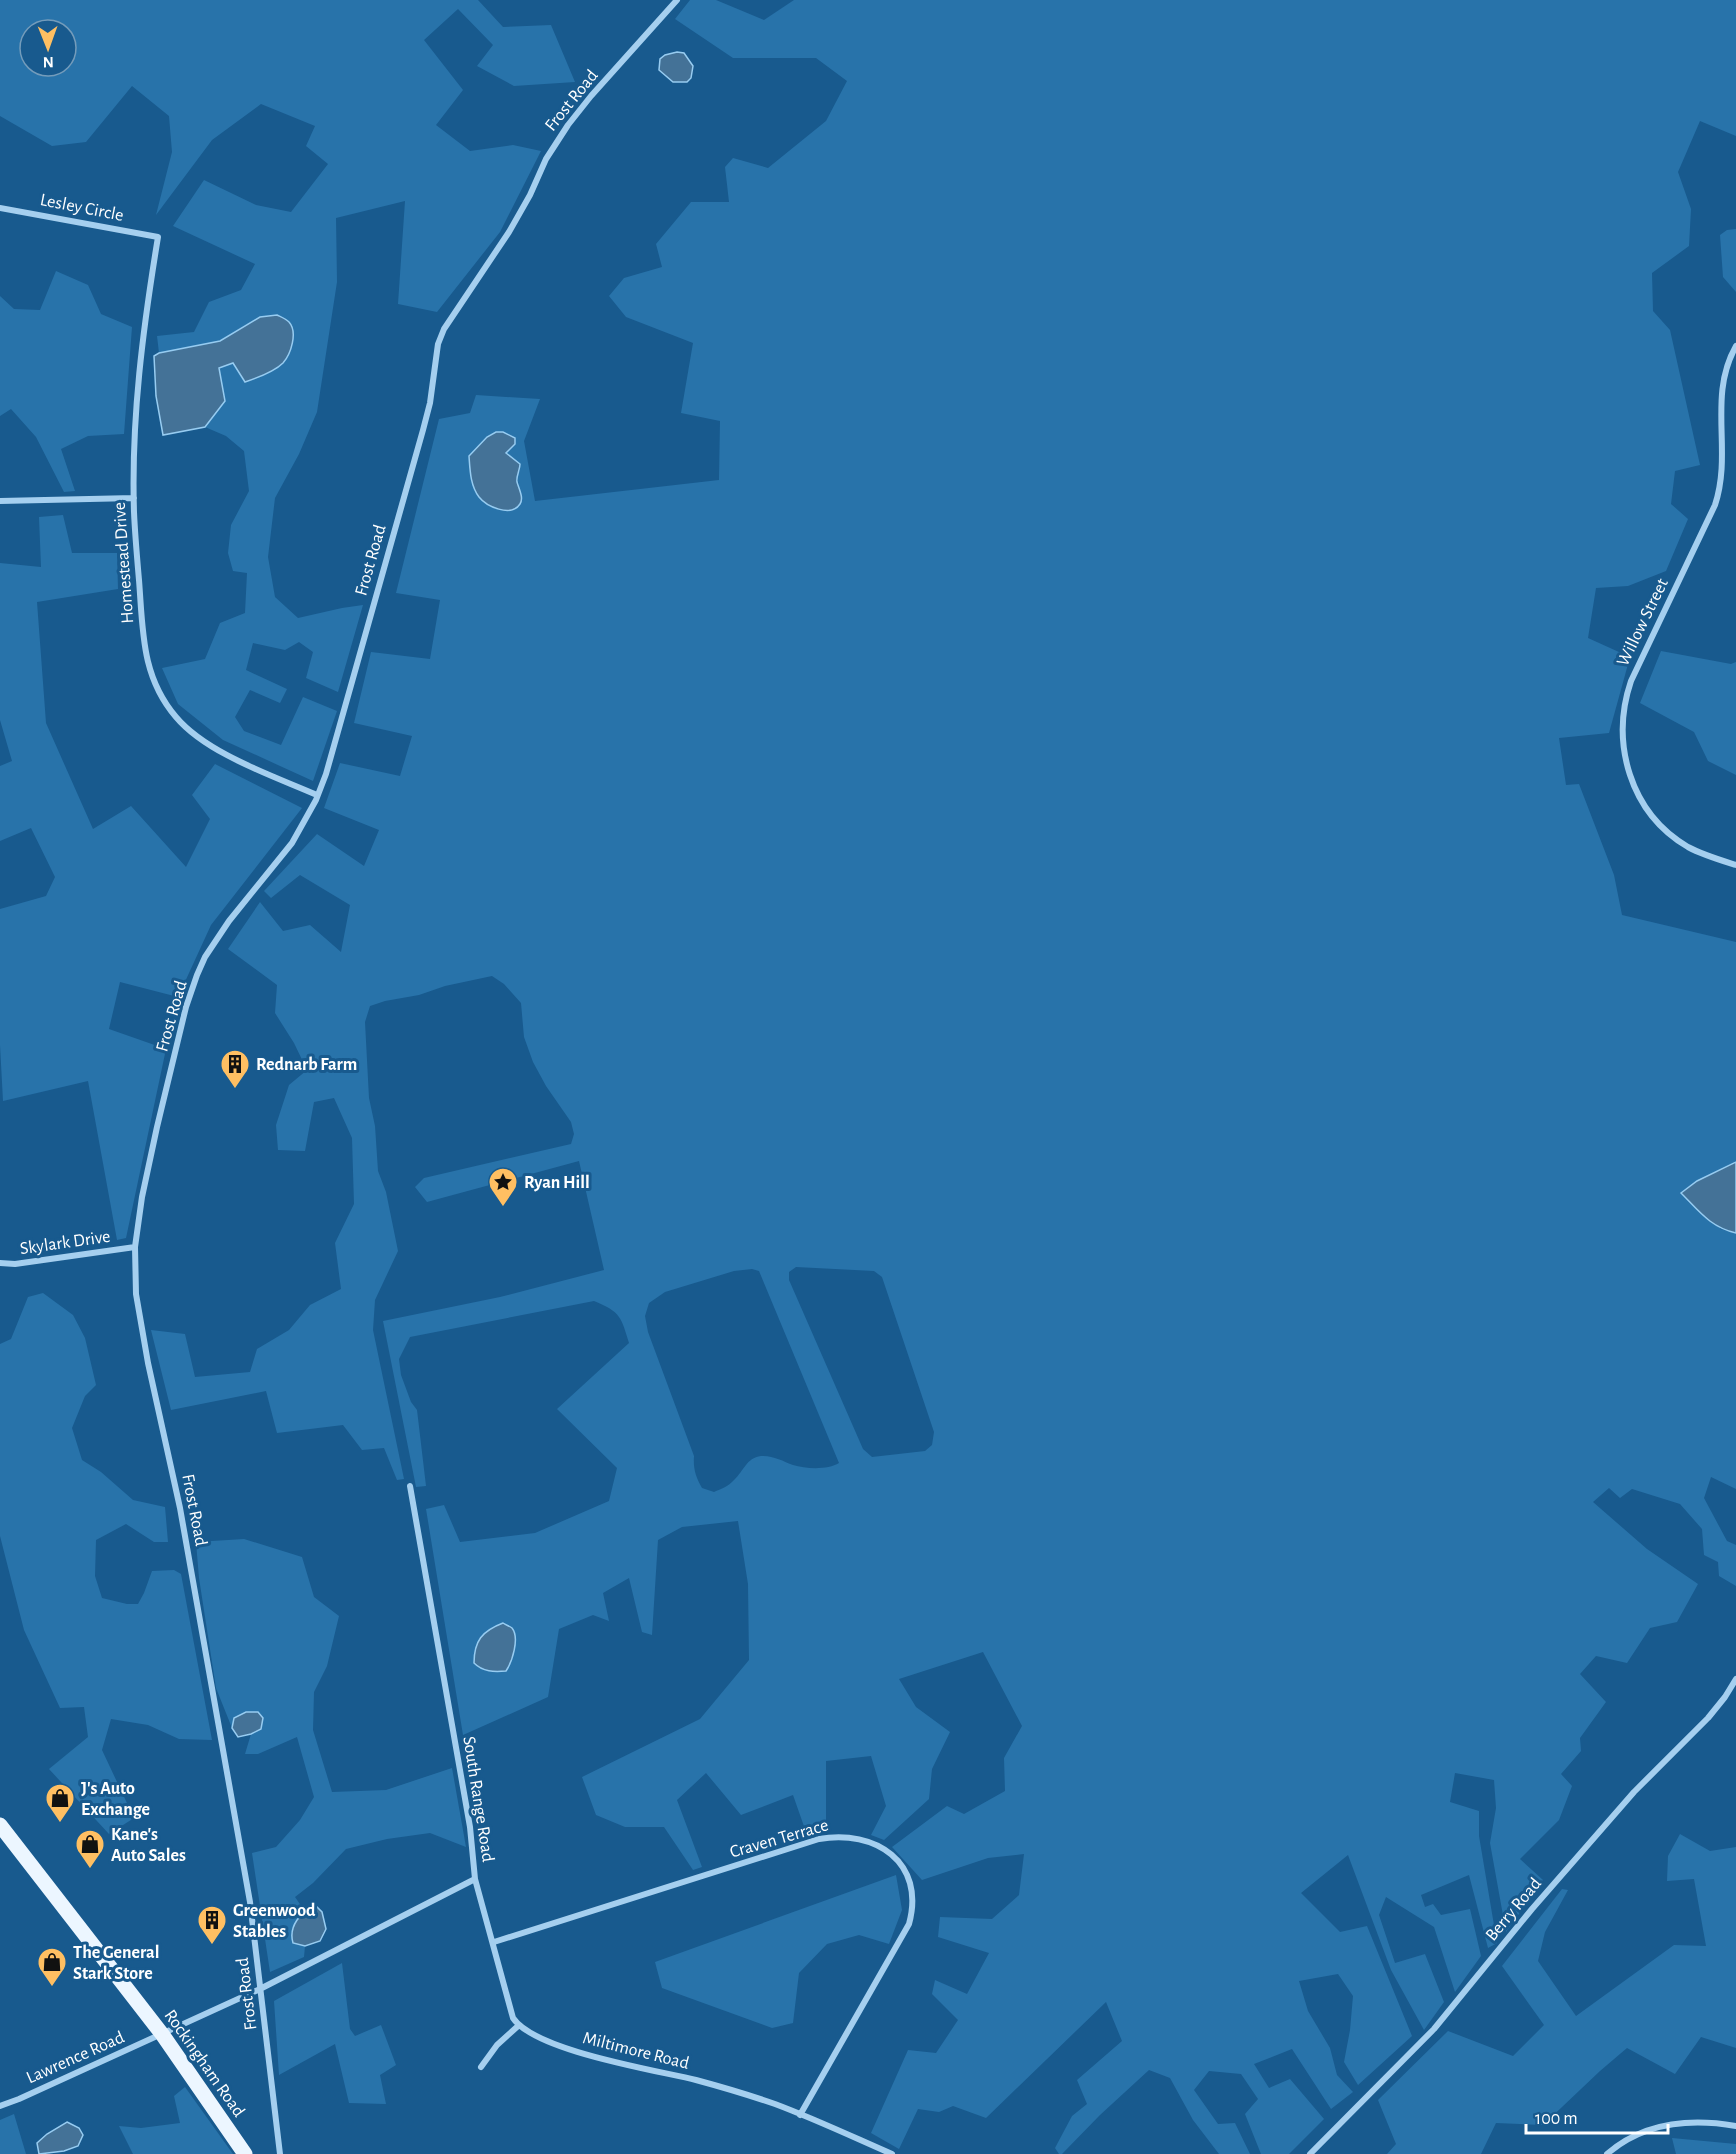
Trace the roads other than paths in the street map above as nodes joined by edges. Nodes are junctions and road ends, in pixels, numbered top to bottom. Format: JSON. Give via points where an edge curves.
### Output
{"nodes":[{"id":1,"x":677,"y":0,"type":"edge"},
{"id":2,"x":0,"y":208,"type":"edge"},
{"id":3,"x":158,"y":237,"type":"joint"},
{"id":4,"x":1736,"y":346,"type":"edge"},
{"id":5,"x":134,"y":498,"type":"junction"},
{"id":6,"x":0,"y":501,"type":"edge"},
{"id":7,"x":317,"y":795,"type":"junction"},
{"id":8,"x":1736,"y":865,"type":"edge"},
{"id":9,"x":135,"y":1247,"type":"junction"},
{"id":10,"x":0,"y":1263,"type":"edge"},
{"id":11,"x":410,"y":1486,"type":"dead end"},
{"id":12,"x":1736,"y":1679,"type":"edge"},
{"id":13,"x":0,"y":1825,"type":"edge"},
{"id":14,"x":475,"y":1879,"type":"junction"},
{"id":15,"x":494,"y":1942,"type":"junction"},
{"id":16,"x":260,"y":1989,"type":"junction"},
{"id":17,"x":518,"y":2026,"type":"junction"},
{"id":18,"x":162,"y":2034,"type":"junction"},
{"id":19,"x":481,"y":2067,"type":"dead end"},
{"id":20,"x":0,"y":2106,"type":"edge"},
{"id":21,"x":800,"y":2115,"type":"junction"},
{"id":22,"x":1736,"y":2126,"type":"edge"},
{"id":23,"x":245,"y":2154,"type":"edge"},
{"id":24,"x":280,"y":2154,"type":"edge"},
{"id":25,"x":892,"y":2154,"type":"edge"},
{"id":26,"x":1310,"y":2154,"type":"edge"},
{"id":27,"x":1607,"y":2154,"type":"edge"}],
"edges":[{"from":1,"to":7,"type":"street","name":"Frost Road","via":[[562,133],[510,232],[440,337],[423,430]]},
{"from":2,"to":3,"type":"street","name":"Lesley Circle"},
{"from":3,"to":5,"type":"street","name":"Homestead Drive","via":[[139,367]]},
{"from":4,"to":8,"type":"street","name":"Willow Street","via":[[1721,392],[1720,491],[1631,681],[1622,724],[1623,753],[1629,774],[1654,818],[1688,846]]},
{"from":5,"to":6,"type":"street"},
{"from":5,"to":7,"type":"street","name":"Homestead Drive","via":[[146,659],[161,696],[181,723],[202,740]]},
{"from":7,"to":9,"type":"street","name":"Frost Road","via":[[292,843],[229,921],[197,975],[157,1127]]},
{"from":9,"to":10,"type":"street","name":"Skylark Drive"},
{"from":9,"to":16,"type":"street","name":"Frost Road","via":[[136,1294],[180,1508],[250,1902]]},
{"from":11,"to":14,"type":"street","name":"South Range Road","via":[[471,1836]]},
{"from":12,"to":26,"type":"street","name":"Berry Road","via":[[1708,1718],[1634,1792],[1434,2029]]},
{"from":13,"to":18,"type":"main road","name":"Rockingham Road"},
{"from":14,"to":15,"type":"street"},
{"from":14,"to":16,"type":"street","name":"South Range Road"},
{"from":15,"to":17,"type":"street","via":[[508,2002]]},
{"from":15,"to":21,"type":"street","name":"Craven Terrace","via":[[819,1839],[854,1837],[884,1849],[909,1878],[914,1900],[909,1924]]},
{"from":16,"to":18,"type":"street","name":"South Range Road"},
{"from":16,"to":24,"type":"street","name":"Frost Road"},
{"from":17,"to":19,"type":"street"},
{"from":17,"to":21,"type":"street","name":"Miltimore Road","via":[[563,2047],[698,2081]]},
{"from":18,"to":20,"type":"street","name":"Lawrence Road"},
{"from":18,"to":23,"type":"main road","name":"Rockingham Road"},
{"from":21,"to":25,"type":"street","name":"Miltimore Road"},
{"from":22,"to":27,"type":"street","via":[[1689,2121],[1665,2125],[1639,2133]]}]}
